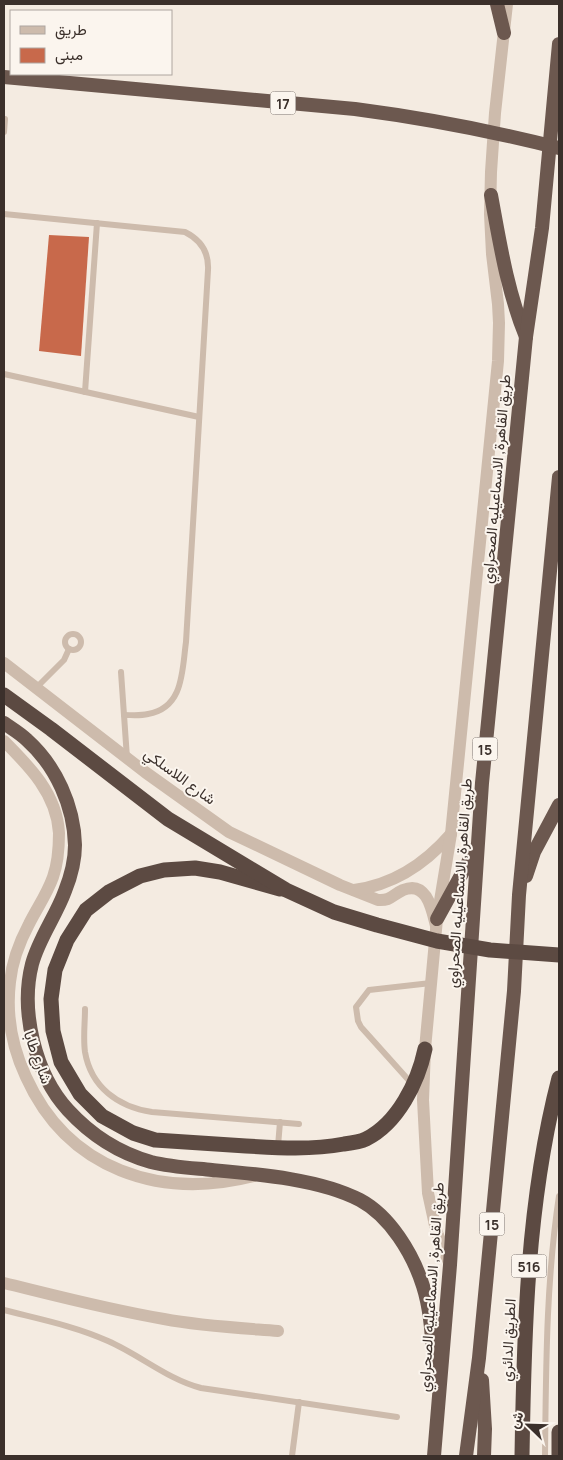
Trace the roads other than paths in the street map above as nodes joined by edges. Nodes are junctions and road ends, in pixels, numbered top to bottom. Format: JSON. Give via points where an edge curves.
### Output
{"nodes":[{"id":1,"x":497,"y":4,"type":"edge"},
{"id":2,"x":507,"y":4,"type":"edge"},
{"id":3,"x":504,"y":33,"type":"junction"},
{"id":4,"x":559,"y":44,"type":"edge"},
{"id":5,"x":4,"y":77,"type":"edge"},
{"id":6,"x":5,"y":118,"type":"dead end"},
{"id":7,"x":4,"y":132,"type":"edge"},
{"id":8,"x":559,"y":148,"type":"edge"},
{"id":9,"x":491,"y":195,"type":"junction"},
{"id":10,"x":4,"y":214,"type":"edge"},
{"id":11,"x":97,"y":223,"type":"junction"},
{"id":12,"x":526,"y":337,"type":"junction"},
{"id":13,"x":4,"y":374,"type":"edge"},
{"id":14,"x":85,"y":392,"type":"junction"},
{"id":15,"x":199,"y":416,"type":"junction"},
{"id":16,"x":559,"y":477,"type":"edge"},
{"id":17,"x":69,"y":649,"type":"dead end"},
{"id":18,"x":4,"y":662,"type":"edge"},
{"id":19,"x":121,"y":672,"type":"dead end"},
{"id":20,"x":37,"y":687,"type":"junction"},
{"id":21,"x":4,"y":695,"type":"edge"},
{"id":22,"x":124,"y":715,"type":"junction"},
{"id":23,"x":4,"y":723,"type":"edge"},
{"id":24,"x":4,"y":741,"type":"edge"},
{"id":25,"x":127,"y":758,"type":"junction"},
{"id":26,"x":559,"y":805,"type":"edge"},
{"id":27,"x":451,"y":834,"type":"junction"},
{"id":28,"x":477,"y":845,"type":"junction"},
{"id":29,"x":286,"y":890,"type":"junction"},
{"id":30,"x":354,"y":890,"type":"junction"},
{"id":31,"x":519,"y":895,"type":"junction"},
{"id":32,"x":436,"y":922,"type":"junction"},
{"id":33,"x":559,"y":955,"type":"edge"},
{"id":34,"x":431,"y":983,"type":"junction"},
{"id":35,"x":85,"y":1009,"type":"dead end"},
{"id":36,"x":425,"y":1049,"type":"junction"},
{"id":37,"x":559,"y":1078,"type":"edge"},
{"id":38,"x":414,"y":1086,"type":"junction"},
{"id":39,"x":280,"y":1122,"type":"junction"},
{"id":40,"x":299,"y":1124,"type":"dead end"},
{"id":41,"x":278,"y":1148,"type":"junction"},
{"id":42,"x":259,"y":1174,"type":"junction"},
{"id":43,"x":559,"y":1196,"type":"edge"},
{"id":44,"x":450,"y":1265,"type":"junction"},
{"id":45,"x":4,"y":1283,"type":"edge"},
{"id":46,"x":4,"y":1310,"type":"edge"},
{"id":47,"x":278,"y":1332,"type":"dead end"},
{"id":48,"x":479,"y":1358,"type":"junction"},
{"id":49,"x":298,"y":1402,"type":"junction"},
{"id":50,"x":438,"y":1413,"type":"junction"},
{"id":51,"x":397,"y":1417,"type":"dead end"},
{"id":52,"x":559,"y":1432,"type":"edge"},
{"id":53,"x":292,"y":1456,"type":"edge"},
{"id":54,"x":434,"y":1456,"type":"edge"},
{"id":55,"x":466,"y":1456,"type":"edge"},
{"id":56,"x":484,"y":1456,"type":"edge"},
{"id":57,"x":522,"y":1456,"type":"edge"},
{"id":58,"x":545,"y":1456,"type":"edge"},
{"id":59,"x":559,"y":1456,"type":"edge"}],
"edges":[{"from":1,"to":3,"type":"highway"},
{"from":2,"to":3,"type":"street"},
{"from":3,"to":9,"type":"street"},
{"from":4,"to":12,"type":"highway","name":"طريق القاهرة, الاسماعيليه الصحراوي","number":"15","via":[[542,228]]},
{"from":5,"to":8,"type":"highway","number":"17","bridge":true,"via":[[390,114],[460,125]]},
{"from":6,"to":7,"type":"lane"},
{"from":9,"to":12,"type":"highway","via":[[510,293]]},
{"from":9,"to":27,"type":"street","via":[[492,254],[499,323],[498,361]]},
{"from":10,"to":11,"type":"lane"},
{"from":11,"to":14,"type":"lane"},
{"from":11,"to":15,"type":"lane","via":[[185,232],[203,247],[208,262]]},
{"from":12,"to":28,"type":"highway","name":"طريق القاهرة, الاسماعيليه الصحراوي","number":"15"},
{"from":13,"to":14,"type":"lane"},
{"from":14,"to":15,"type":"lane"},
{"from":15,"to":22,"type":"lane","via":[[186,642],[180,686],[172,700],[160,710],[150,714]]},
{"from":16,"to":31,"type":"highway","number":"15"},
{"from":17,"to":20,"type":"lane","via":[[64,660]]},
{"from":18,"to":20,"type":"street","name":"شارع اللاسلكي"},
{"from":19,"to":22,"type":"lane"},
{"from":20,"to":25,"type":"street","name":"شارع اللاسلكي"},
{"from":21,"to":29,"type":"highway","bridge":true,"via":[[168,819]]},
{"from":22,"to":25,"type":"lane"},
{"from":23,"to":42,"type":"highway","via":[[43,757],[66,799],[72,822],[75,846],[72,871],[32,963],[27,994],[33,1038],[52,1089],[86,1128],[117,1149],[150,1162]]},
{"from":24,"to":42,"type":"street","name":"شارع طابا","via":[[44,787],[54,808],[58,830],[54,876],[28,925],[10,980],[12,1039],[33,1093],[54,1124],[80,1148],[132,1175],[171,1184],[233,1181]]},
{"from":25,"to":30,"type":"street","name":"شارع اللاسلكي","via":[[229,832]]},
{"from":26,"to":31,"type":"highway","via":[[534,852]]},
{"from":27,"to":30,"type":"street","via":[[429,857],[403,874],[379,885]]},
{"from":27,"to":32,"type":"street"},
{"from":28,"to":32,"type":"highway"},
{"from":28,"to":44,"type":"highway","name":"طريق القاهرة, الاسماعيليه الصحراوي","number":"15"},
{"from":29,"to":33,"type":"highway","bridge":true,"via":[[334,912],[436,941],[490,950]]},
{"from":29,"to":41,"type":"highway","bridge":true,"via":[[195,868],[140,876],[109,892],[86,910],[67,940],[55,970],[51,999],[53,1031],[61,1062],[80,1094],[102,1116],[133,1133],[155,1140]]},
{"from":30,"to":32,"type":"street","name":"شارع اللاسلكي","via":[[378,900],[391,899],[409,888],[418,890],[429,899]]},
{"from":31,"to":48,"type":"highway","number":"15","via":[[514,991]]},
{"from":32,"to":34,"type":"street"},
{"from":34,"to":36,"type":"street"},
{"from":34,"to":38,"type":"lane","via":[[370,990],[356,1007],[361,1026]]},
{"from":35,"to":39,"type":"lane","via":[[84,1040],[88,1064],[100,1085],[118,1101],[152,1112]]},
{"from":36,"to":38,"type":"highway"},
{"from":36,"to":44,"type":"street","via":[[423,1100],[428,1192],[436,1230]]},
{"from":37,"to":57,"type":"highway","name":"الطريق الدائري","number":"516","via":[[535,1208],[529,1270]]},
{"from":38,"to":41,"type":"highway","via":[[392,1118],[366,1139],[320,1148]]},
{"from":39,"to":40,"type":"lane"},
{"from":39,"to":41,"type":"lane"},
{"from":42,"to":50,"type":"highway","via":[[306,1183],[361,1200],[398,1234],[423,1286],[430,1319]]},
{"from":43,"to":58,"type":"lane","via":[[546,1353]]},
{"from":44,"to":50,"type":"highway","name":"طريق القاهرة, الاسماعيليه الصحراوي","number":"15"},
{"from":45,"to":47,"type":"street","via":[[165,1320]]},
{"from":46,"to":49,"type":"lane","via":[[92,1334],[188,1384]]},
{"from":48,"to":55,"type":"highway","number":"15"},
{"from":48,"to":56,"type":"highway","via":[[484,1405]]},
{"from":49,"to":51,"type":"lane"},
{"from":49,"to":53,"type":"lane"},
{"from":50,"to":54,"type":"highway","name":"طريق القاهرة, الاسماعيليه الصحراوي","number":"15"},
{"from":52,"to":59,"type":"highway"}]}
